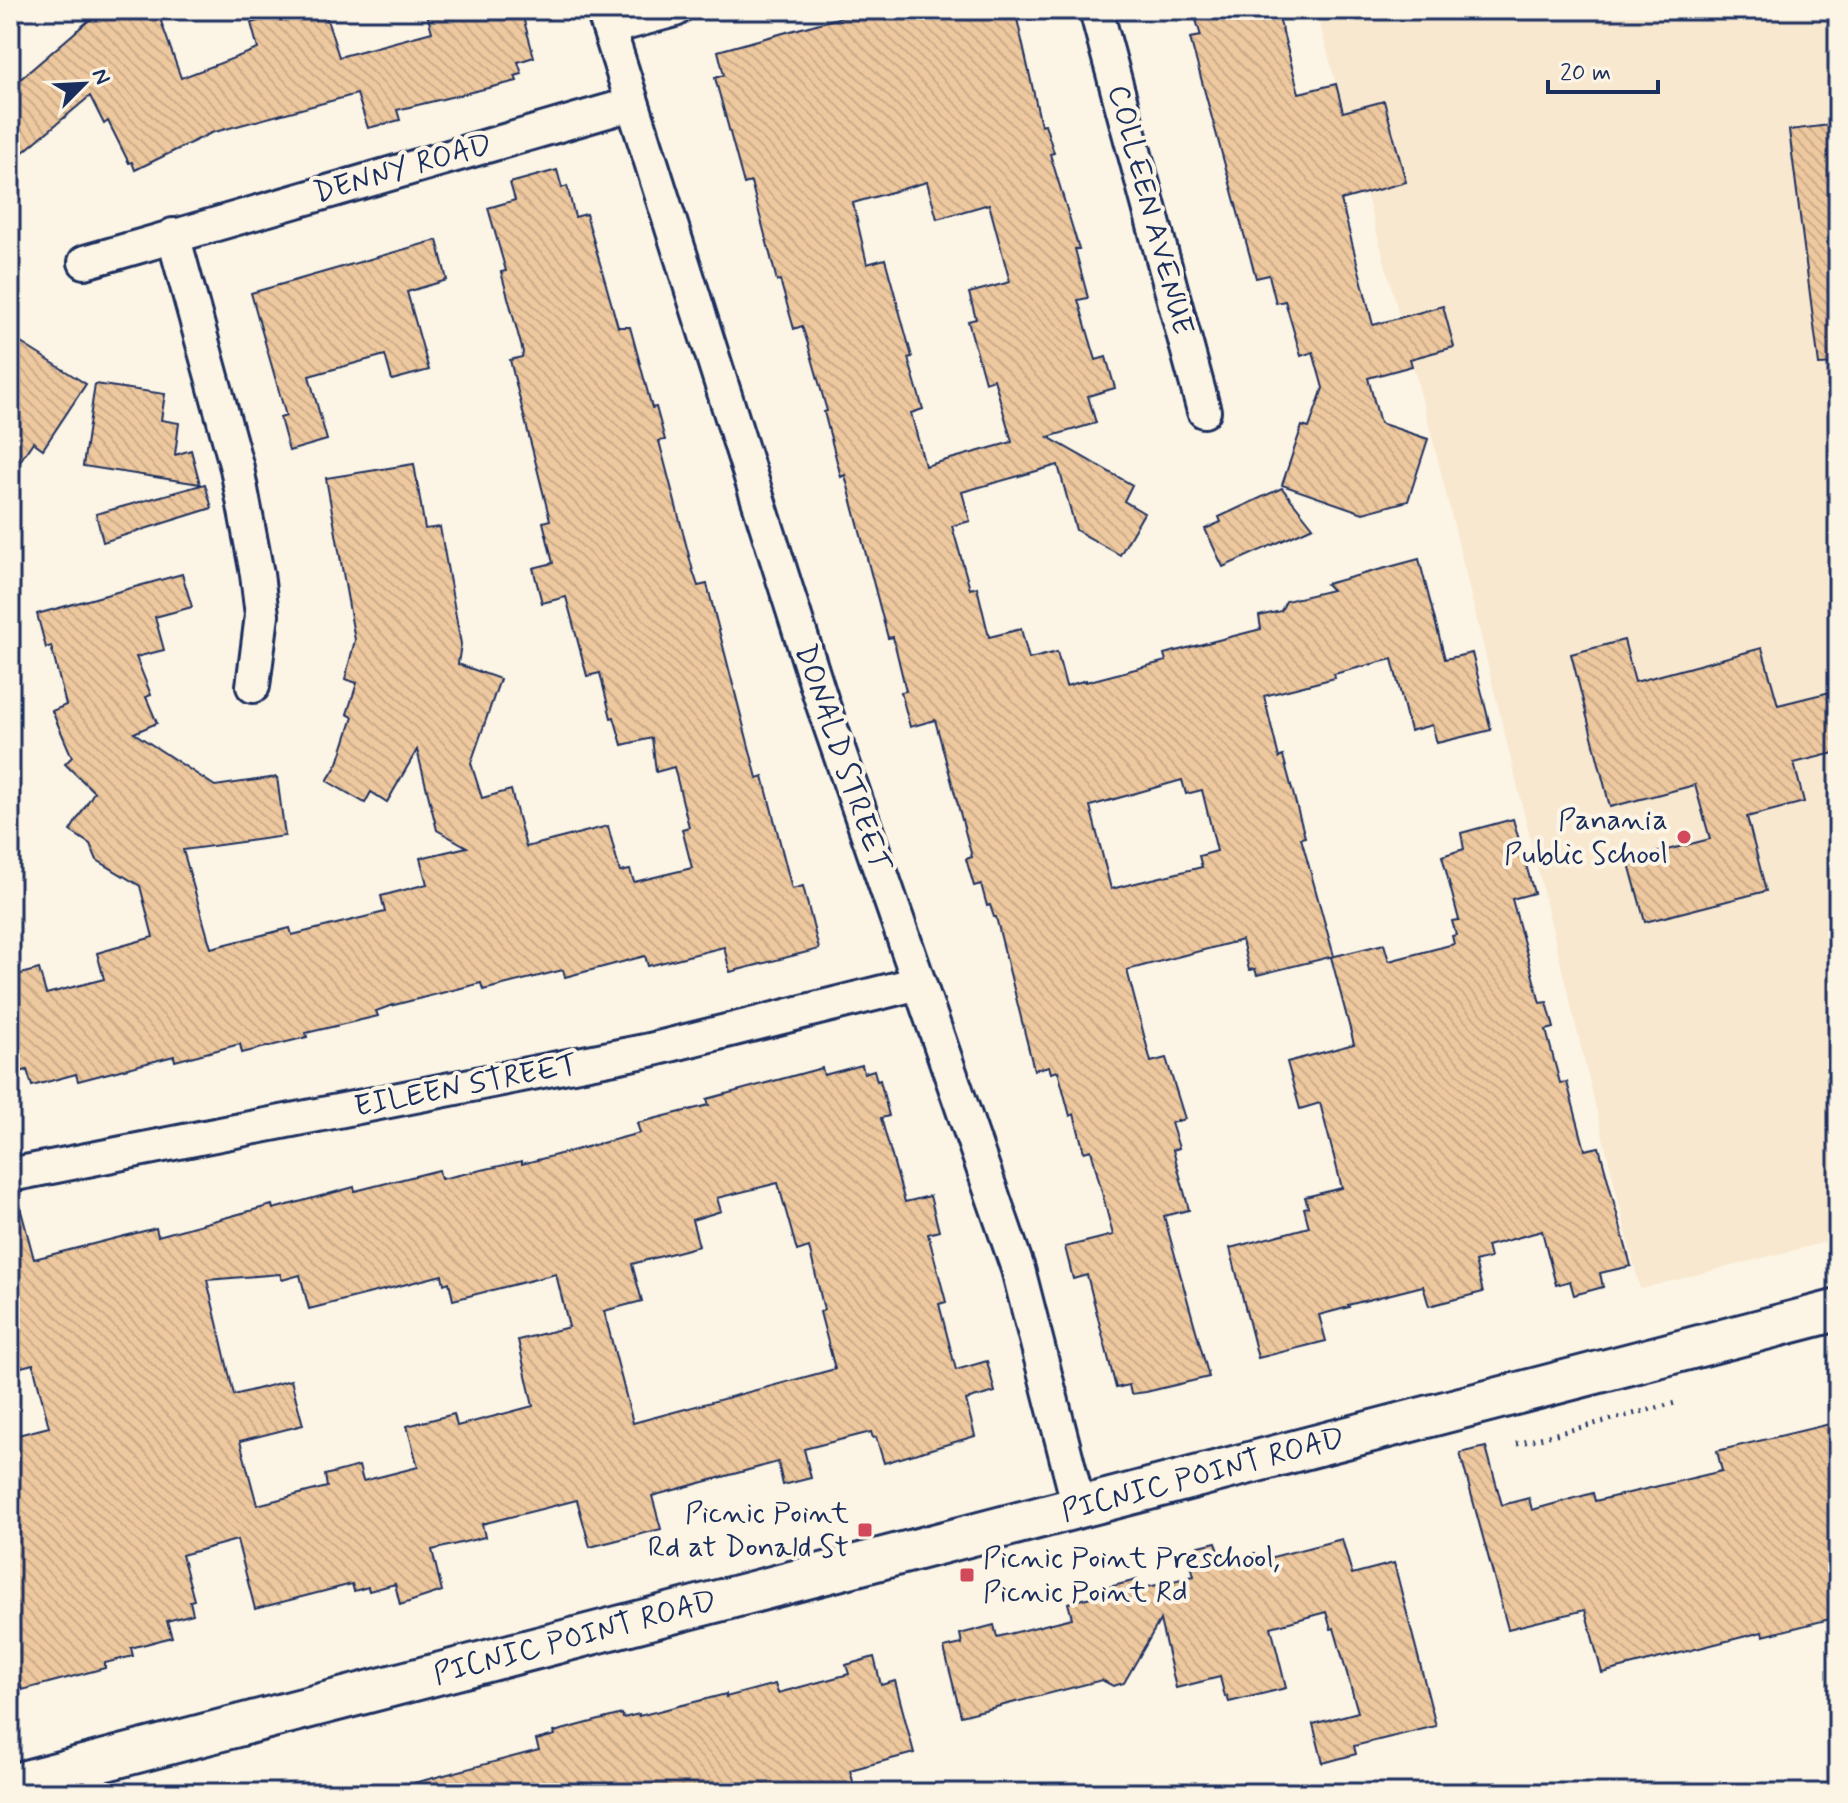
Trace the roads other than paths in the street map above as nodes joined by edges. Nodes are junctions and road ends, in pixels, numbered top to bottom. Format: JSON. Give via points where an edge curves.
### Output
{"nodes":[{"id":1,"x":675,"y":10,"type":"edge"},
{"id":2,"x":1096,"y":10,"type":"edge"},
{"id":3,"x":606,"y":19,"type":"edge"},
{"id":4,"x":632,"y":104,"type":"junction"},
{"id":5,"x":173,"y":235,"type":"junction"},
{"id":6,"x":85,"y":262,"type":"dead end"},
{"id":7,"x":1204,"y":411,"type":"dead end"},
{"id":8,"x":253,"y":686,"type":"dead end"},
{"id":9,"x":919,"y":983,"type":"junction"},
{"id":10,"x":10,"y":1175,"type":"edge"},
{"id":11,"x":1838,"y":1310,"type":"edge"},
{"id":12,"x":1079,"y":1507,"type":"junction"},
{"id":13,"x":10,"y":1785,"type":"edge"}],
"edges":[{"from":1,"to":3,"type":"street"},
{"from":2,"to":7,"type":"street","name":"COLLEEN AVENUE"},
{"from":3,"to":4,"type":"street","name":"DONALD STREET"},
{"from":4,"to":5,"type":"street","name":"DENNY ROAD"},
{"from":4,"to":9,"type":"street","name":"DONALD STREET","via":[[818,691]]},
{"from":5,"to":6,"type":"street","name":"DENNY ROAD"},
{"from":5,"to":8,"type":"street","via":[[237,468],[257,574],[262,615]]},
{"from":9,"to":10,"type":"street","name":"EILEEN STREET","via":[[650,1050]]},
{"from":9,"to":12,"type":"street","name":"DONALD STREET","via":[[1018,1269]]},
{"from":11,"to":12,"type":"street","name":"PICNIC POINT ROAD"},
{"from":12,"to":13,"type":"street","name":"PICNIC POINT ROAD"}]}
